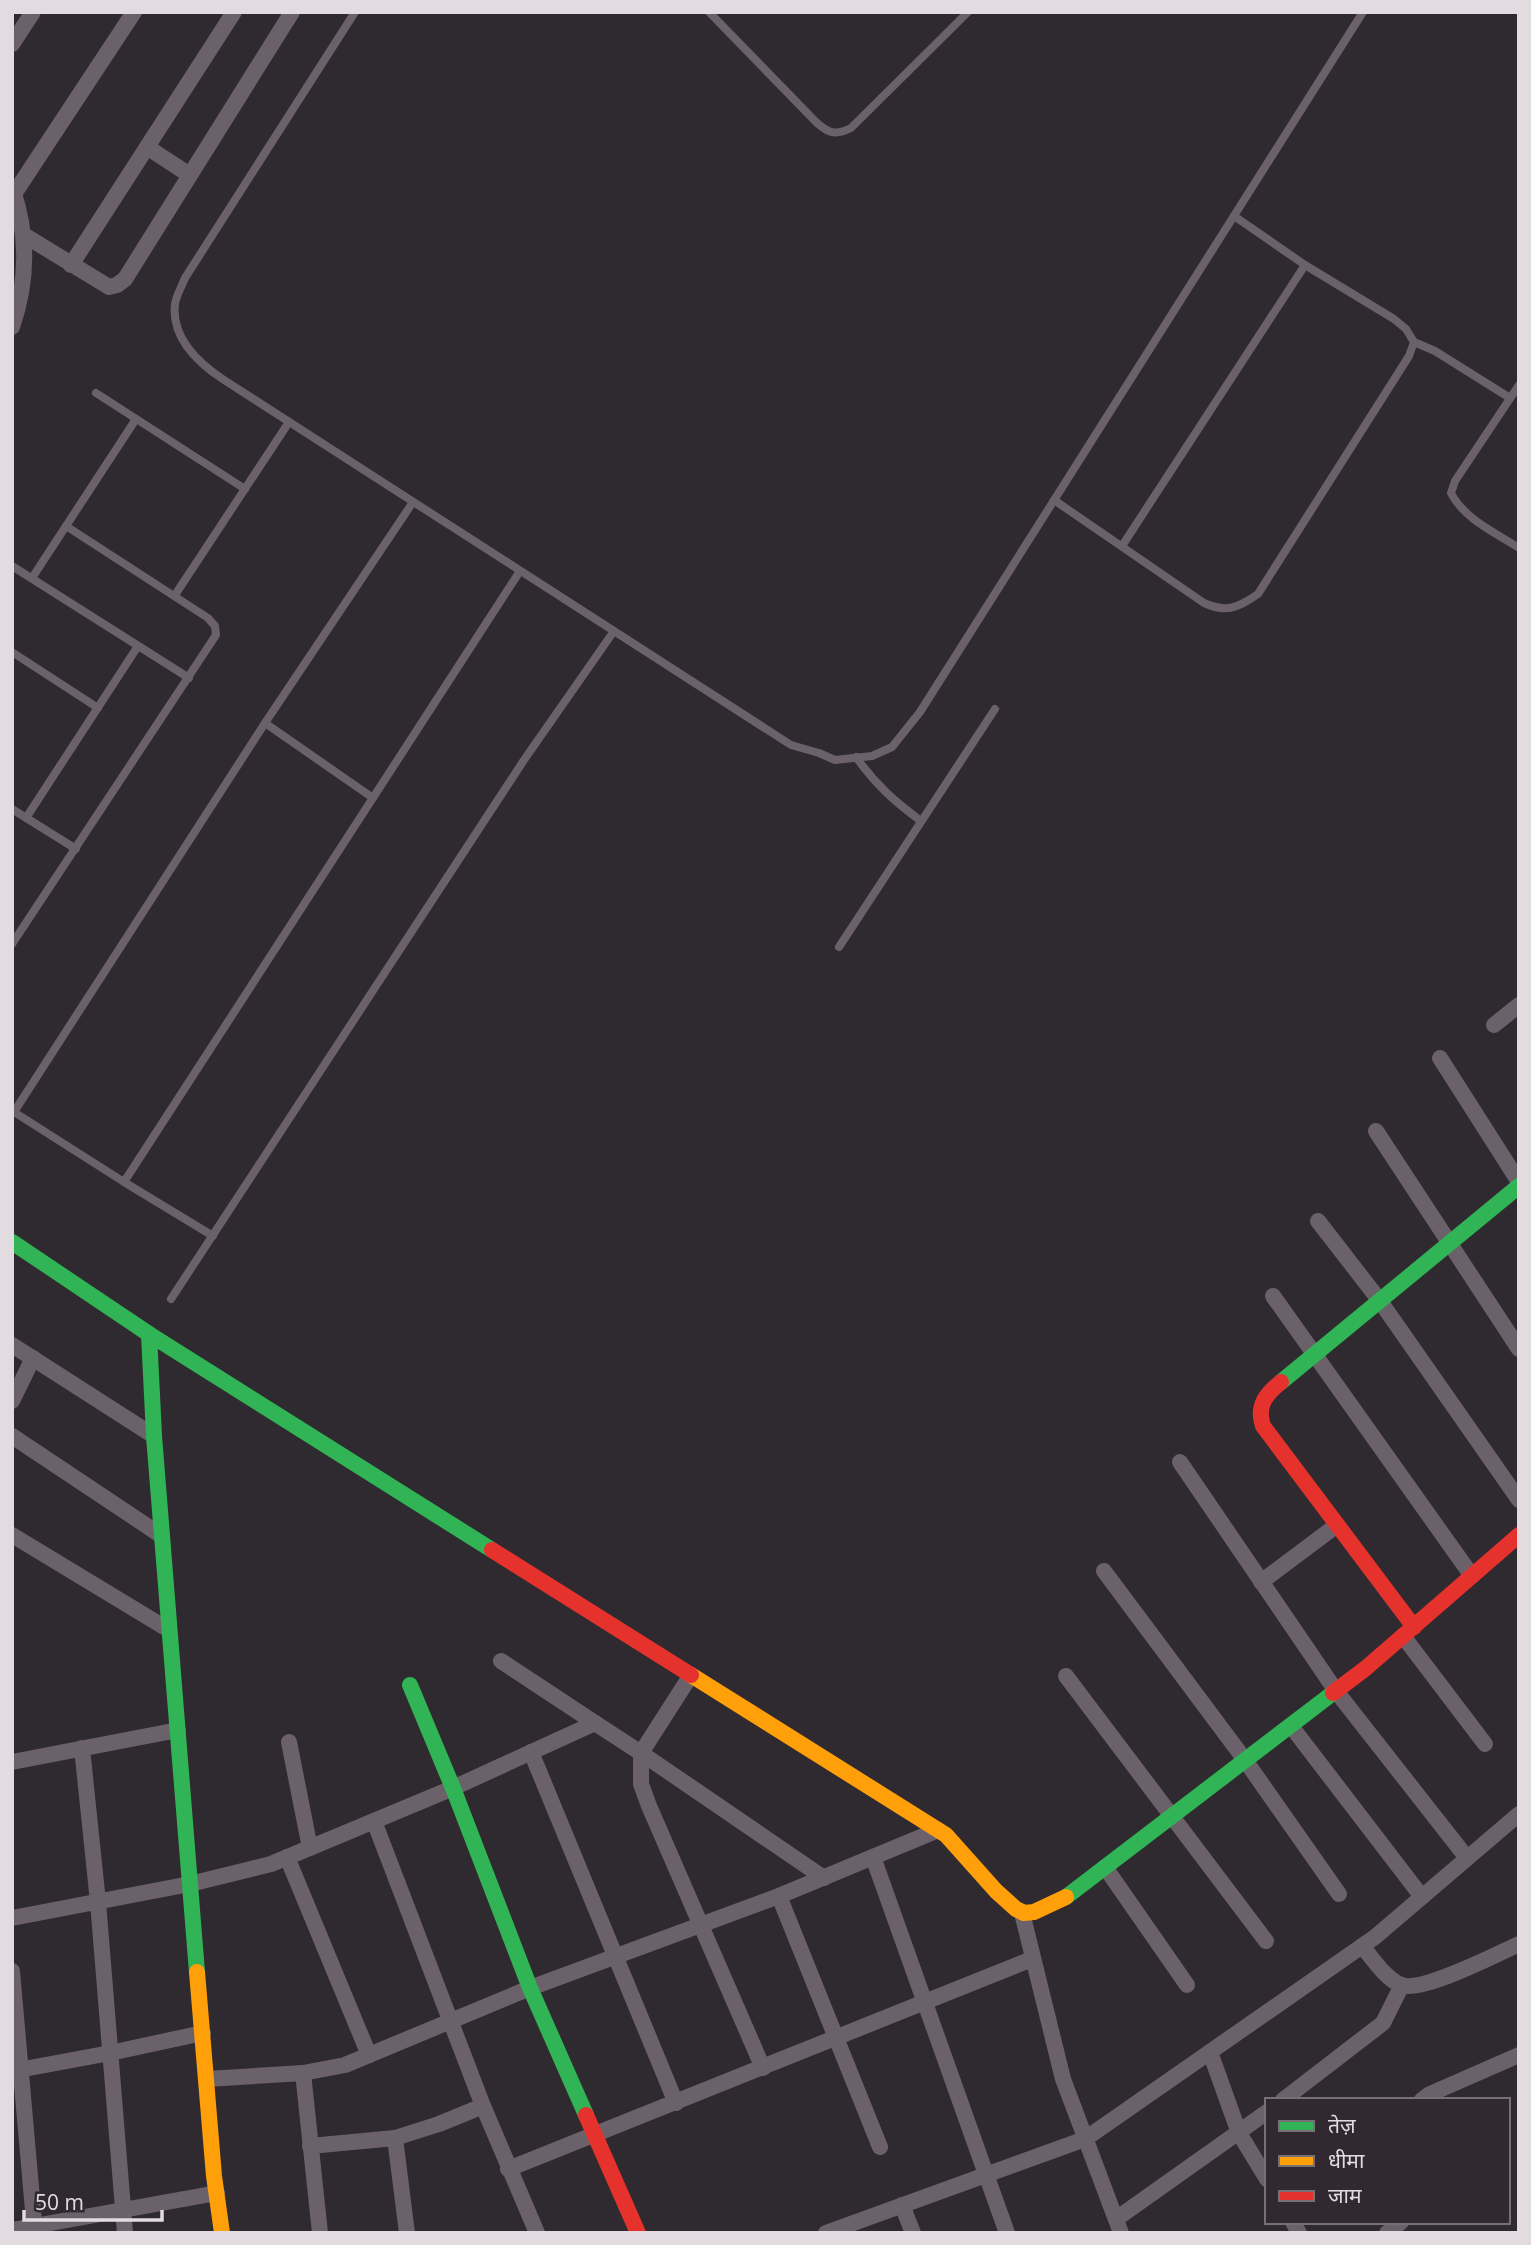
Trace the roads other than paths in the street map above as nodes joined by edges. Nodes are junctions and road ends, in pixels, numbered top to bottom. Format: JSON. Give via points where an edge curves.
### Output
{"nodes":[{"id":1,"x":33,"y":12,"type":"edge"},
{"id":2,"x":134,"y":12,"type":"edge"},
{"id":3,"x":234,"y":12,"type":"edge"},
{"id":4,"x":292,"y":12,"type":"edge"},
{"id":5,"x":355,"y":12,"type":"edge"},
{"id":6,"x":709,"y":12,"type":"edge"},
{"id":7,"x":968,"y":12,"type":"edge"},
{"id":8,"x":1363,"y":12,"type":"edge"},
{"id":9,"x":12,"y":44,"type":"edge"},
{"id":10,"x":146,"y":147,"type":"junction"},
{"id":11,"x":188,"y":174,"type":"junction"},
{"id":12,"x":13,"y":193,"type":"edge"},
{"id":13,"x":1234,"y":216,"type":"junction"},
{"id":14,"x":24,"y":235,"type":"junction"},
{"id":15,"x":71,"y":265,"type":"junction"},
{"id":16,"x":1305,"y":265,"type":"junction"},
{"id":17,"x":13,"y":316,"type":"edge"},
{"id":18,"x":1414,"y":342,"type":"junction"},
{"id":19,"x":1519,"y":385,"type":"edge"},
{"id":20,"x":96,"y":393,"type":"dead end"},
{"id":21,"x":1510,"y":398,"type":"junction"},
{"id":22,"x":136,"y":418,"type":"junction"},
{"id":23,"x":289,"y":422,"type":"junction"},
{"id":24,"x":245,"y":489,"type":"junction"},
{"id":25,"x":1055,"y":500,"type":"junction"},
{"id":26,"x":413,"y":502,"type":"junction"},
{"id":27,"x":66,"y":526,"type":"junction"},
{"id":28,"x":1122,"y":546,"type":"junction"},
{"id":29,"x":1519,"y":548,"type":"edge"},
{"id":30,"x":12,"y":566,"type":"edge"},
{"id":31,"x":520,"y":571,"type":"junction"},
{"id":32,"x":32,"y":579,"type":"junction"},
{"id":33,"x":175,"y":595,"type":"junction"},
{"id":34,"x":614,"y":631,"type":"junction"},
{"id":35,"x":138,"y":646,"type":"junction"},
{"id":36,"x":12,"y":652,"type":"edge"},
{"id":37,"x":189,"y":678,"type":"junction"},
{"id":38,"x":98,"y":708,"type":"junction"},
{"id":39,"x":995,"y":709,"type":"dead end"},
{"id":40,"x":265,"y":723,"type":"junction"},
{"id":41,"x":856,"y":757,"type":"junction"},
{"id":42,"x":373,"y":798,"type":"junction"},
{"id":43,"x":12,"y":809,"type":"edge"},
{"id":44,"x":26,"y":818,"type":"junction"},
{"id":45,"x":921,"y":821,"type":"junction"},
{"id":46,"x":76,"y":849,"type":"junction"},
{"id":47,"x":12,"y":944,"type":"edge"},
{"id":48,"x":839,"y":947,"type":"dead end"},
{"id":49,"x":1517,"y":1012,"type":"edge"},
{"id":50,"x":1494,"y":1025,"type":"dead end"},
{"id":51,"x":1440,"y":1058,"type":"dead end"},
{"id":52,"x":13,"y":1111,"type":"edge"},
{"id":53,"x":1376,"y":1131,"type":"dead end"},
{"id":54,"x":124,"y":1182,"type":"junction"},
{"id":55,"x":1519,"y":1184,"type":"edge"},
{"id":56,"x":1318,"y":1221,"type":"dead end"},
{"id":57,"x":213,"y":1236,"type":"junction"},
{"id":58,"x":12,"y":1242,"type":"edge"},
{"id":59,"x":1449,"y":1244,"type":"junction"},
{"id":60,"x":1273,"y":1296,"type":"dead end"},
{"id":61,"x":171,"y":1299,"type":"dead end"},
{"id":62,"x":1380,"y":1301,"type":"junction"},
{"id":63,"x":149,"y":1334,"type":"junction"},
{"id":64,"x":12,"y":1345,"type":"edge"},
{"id":65,"x":1519,"y":1349,"type":"edge"},
{"id":66,"x":1316,"y":1354,"type":"junction"},
{"id":67,"x":33,"y":1358,"type":"junction"},
{"id":68,"x":12,"y":1401,"type":"edge"},
{"id":69,"x":12,"y":1436,"type":"edge"},
{"id":70,"x":153,"y":1436,"type":"junction"},
{"id":71,"x":1180,"y":1462,"type":"dead end"},
{"id":72,"x":1519,"y":1500,"type":"edge"},
{"id":73,"x":1337,"y":1524,"type":"junction"},
{"id":74,"x":12,"y":1535,"type":"edge"},
{"id":75,"x":1519,"y":1535,"type":"edge"},
{"id":76,"x":162,"y":1536,"type":"junction"},
{"id":77,"x":1104,"y":1571,"type":"dead end"},
{"id":78,"x":1472,"y":1576,"type":"junction"},
{"id":79,"x":1262,"y":1582,"type":"junction"},
{"id":80,"x":169,"y":1630,"type":"junction"},
{"id":81,"x":1408,"y":1631,"type":"junction"},
{"id":82,"x":501,"y":1661,"type":"dead end"},
{"id":83,"x":691,"y":1675,"type":"junction"},
{"id":84,"x":1066,"y":1676,"type":"dead end"},
{"id":85,"x":410,"y":1685,"type":"dead end"},
{"id":86,"x":1336,"y":1691,"type":"junction"},
{"id":87,"x":594,"y":1723,"type":"junction"},
{"id":88,"x":1291,"y":1726,"type":"junction"},
{"id":89,"x":178,"y":1730,"type":"junction"},
{"id":90,"x":289,"y":1742,"type":"dead end"},
{"id":91,"x":1485,"y":1744,"type":"dead end"},
{"id":92,"x":82,"y":1748,"type":"junction"},
{"id":93,"x":531,"y":1752,"type":"junction"},
{"id":94,"x":641,"y":1753,"type":"junction"},
{"id":95,"x":1245,"y":1760,"type":"junction"},
{"id":96,"x":12,"y":1762,"type":"edge"},
{"id":97,"x":453,"y":1788,"type":"junction"},
{"id":98,"x":1519,"y":1814,"type":"edge"},
{"id":99,"x":1172,"y":1816,"type":"junction"},
{"id":100,"x":374,"y":1821,"type":"junction"},
{"id":101,"x":938,"y":1830,"type":"junction"},
{"id":102,"x":310,"y":1848,"type":"junction"},
{"id":103,"x":287,"y":1857,"type":"junction"},
{"id":104,"x":873,"y":1857,"type":"junction"},
{"id":105,"x":1467,"y":1858,"type":"junction"},
{"id":106,"x":1105,"y":1867,"type":"junction"},
{"id":107,"x":824,"y":1878,"type":"junction"},
{"id":108,"x":190,"y":1884,"type":"junction"},
{"id":109,"x":1339,"y":1894,"type":"dead end"},
{"id":110,"x":779,"y":1896,"type":"junction"},
{"id":111,"x":1422,"y":1897,"type":"junction"},
{"id":112,"x":98,"y":1902,"type":"junction"},
{"id":113,"x":1022,"y":1913,"type":"junction"},
{"id":114,"x":12,"y":1918,"type":"edge"},
{"id":115,"x":702,"y":1924,"type":"junction"},
{"id":116,"x":1266,"y":1941,"type":"dead end"},
{"id":117,"x":1519,"y":1944,"type":"edge"},
{"id":118,"x":1362,"y":1946,"type":"junction"},
{"id":119,"x":616,"y":1956,"type":"junction"},
{"id":120,"x":1032,"y":1959,"type":"junction"},
{"id":121,"x":12,"y":1971,"type":"edge"},
{"id":122,"x":1187,"y":1985,"type":"dead end"},
{"id":123,"x":1402,"y":1985,"type":"junction"},
{"id":124,"x":530,"y":1988,"type":"junction"},
{"id":125,"x":925,"y":2003,"type":"junction"},
{"id":126,"x":453,"y":2021,"type":"junction"},
{"id":127,"x":203,"y":2033,"type":"junction"},
{"id":128,"x":838,"y":2038,"type":"junction"},
{"id":129,"x":1210,"y":2052,"type":"junction"},
{"id":130,"x":110,"y":2053,"type":"junction"},
{"id":131,"x":369,"y":2055,"type":"junction"},
{"id":132,"x":1519,"y":2055,"type":"edge"},
{"id":133,"x":763,"y":2068,"type":"junction"},
{"id":134,"x":17,"y":2070,"type":"edge"},
{"id":135,"x":303,"y":2073,"type":"junction"},
{"id":136,"x":206,"y":2079,"type":"junction"},
{"id":137,"x":1286,"y":2098,"type":"edge"},
{"id":138,"x":1425,"y":2098,"type":"edge"},
{"id":139,"x":676,"y":2103,"type":"junction"},
{"id":140,"x":483,"y":2106,"type":"junction"},
{"id":141,"x":1265,"y":2114,"type":"edge"},
{"id":142,"x":1239,"y":2133,"type":"junction"},
{"id":143,"x":595,"y":2135,"type":"junction"},
{"id":144,"x":396,"y":2138,"type":"junction"},
{"id":145,"x":1085,"y":2139,"type":"junction"},
{"id":146,"x":310,"y":2146,"type":"junction"},
{"id":147,"x":880,"y":2147,"type":"dead end"},
{"id":148,"x":508,"y":2169,"type":"junction"},
{"id":149,"x":986,"y":2173,"type":"junction"},
{"id":150,"x":1265,"y":2176,"type":"edge"},
{"id":151,"x":217,"y":2193,"type":"junction"},
{"id":152,"x":902,"y":2205,"type":"junction"},
{"id":153,"x":123,"y":2210,"type":"junction"},
{"id":154,"x":1119,"y":2226,"type":"edge"},
{"id":155,"x":35,"y":2229,"type":"edge"},
{"id":156,"x":12,"y":2230,"type":"edge"},
{"id":157,"x":125,"y":2233,"type":"edge"},
{"id":158,"x":222,"y":2233,"type":"edge"},
{"id":159,"x":320,"y":2233,"type":"edge"},
{"id":160,"x":407,"y":2233,"type":"edge"},
{"id":161,"x":537,"y":2233,"type":"edge"},
{"id":162,"x":638,"y":2233,"type":"edge"},
{"id":163,"x":827,"y":2233,"type":"edge"},
{"id":164,"x":913,"y":2233,"type":"edge"},
{"id":165,"x":1007,"y":2233,"type":"edge"}],
"edges":[{"from":1,"to":9,"type":"street"},
{"from":2,"to":12,"type":"street"},
{"from":3,"to":10,"type":"street"},
{"from":4,"to":11,"type":"street"},
{"from":5,"to":23,"type":"lane","via":[[185,278],[175,304],[177,330],[201,365]]},
{"from":6,"to":7,"type":"lane","via":[[816,122],[827,132],[839,134],[851,128]]},
{"from":8,"to":13,"type":"lane"},
{"from":10,"to":11,"type":"street"},
{"from":10,"to":15,"type":"street"},
{"from":11,"to":15,"type":"street","via":[[125,279],[109,287]]},
{"from":12,"to":14,"type":"street"},
{"from":13,"to":16,"type":"lane"},
{"from":13,"to":25,"type":"lane"},
{"from":14,"to":15,"type":"street"},
{"from":14,"to":17,"type":"street","via":[[24,268]]},
{"from":16,"to":18,"type":"lane","via":[[1394,319]]},
{"from":16,"to":28,"type":"lane"},
{"from":18,"to":21,"type":"lane"},
{"from":18,"to":28,"type":"lane","via":[[1258,594],[1244,604],[1219,610],[1204,603]]},
{"from":19,"to":21,"type":"lane"},
{"from":20,"to":22,"type":"lane"},
{"from":21,"to":29,"type":"lane","via":[[1451,493],[1467,513]]},
{"from":22,"to":24,"type":"lane"},
{"from":22,"to":27,"type":"lane"},
{"from":23,"to":24,"type":"lane"},
{"from":23,"to":26,"type":"lane"},
{"from":24,"to":33,"type":"lane"},
{"from":25,"to":28,"type":"lane"},
{"from":25,"to":41,"type":"lane","via":[[920,712],[892,747]]},
{"from":26,"to":31,"type":"lane"},
{"from":26,"to":40,"type":"lane"},
{"from":27,"to":32,"type":"lane"},
{"from":27,"to":33,"type":"lane"},
{"from":30,"to":32,"type":"lane"},
{"from":31,"to":34,"type":"lane"},
{"from":31,"to":42,"type":"lane"},
{"from":32,"to":35,"type":"lane"},
{"from":33,"to":37,"type":"lane","via":[[215,626],[216,635]]},
{"from":34,"to":41,"type":"lane","via":[[791,745],[835,760]]},
{"from":34,"to":57,"type":"lane","via":[[516,772]]},
{"from":35,"to":37,"type":"lane"},
{"from":35,"to":38,"type":"lane"},
{"from":36,"to":38,"type":"lane"},
{"from":37,"to":46,"type":"lane"},
{"from":38,"to":44,"type":"lane"},
{"from":39,"to":45,"type":"lane"},
{"from":40,"to":42,"type":"lane"},
{"from":40,"to":52,"type":"lane"},
{"from":41,"to":45,"type":"lane","via":[[887,796]]},
{"from":42,"to":54,"type":"lane"},
{"from":43,"to":44,"type":"lane"},
{"from":44,"to":46,"type":"lane"},
{"from":45,"to":48,"type":"lane"},
{"from":46,"to":47,"type":"lane"},
{"from":49,"to":50,"type":"street"},
{"from":51,"to":55,"type":"street"},
{"from":52,"to":54,"type":"lane"},
{"from":53,"to":59,"type":"street"},
{"from":54,"to":57,"type":"lane"},
{"from":55,"to":59,"type":"street"},
{"from":56,"to":62,"type":"street"},
{"from":57,"to":61,"type":"lane"},
{"from":58,"to":63,"type":"street"},
{"from":59,"to":62,"type":"street"},
{"from":59,"to":65,"type":"street"},
{"from":60,"to":66,"type":"street"},
{"from":62,"to":66,"type":"street"},
{"from":62,"to":72,"type":"street"},
{"from":63,"to":70,"type":"street"},
{"from":63,"to":83,"type":"street"},
{"from":64,"to":67,"type":"street"},
{"from":66,"to":73,"type":"street","via":[[1261,1400],[1259,1417]]},
{"from":66,"to":78,"type":"street"},
{"from":67,"to":68,"type":"street"},
{"from":67,"to":70,"type":"street"},
{"from":69,"to":76,"type":"street"},
{"from":70,"to":76,"type":"street"},
{"from":71,"to":79,"type":"street"},
{"from":73,"to":79,"type":"street"},
{"from":73,"to":81,"type":"street"},
{"from":74,"to":80,"type":"street"},
{"from":75,"to":78,"type":"street"},
{"from":76,"to":80,"type":"street"},
{"from":77,"to":95,"type":"street"},
{"from":78,"to":81,"type":"street"},
{"from":79,"to":86,"type":"street"},
{"from":80,"to":89,"type":"street"},
{"from":81,"to":86,"type":"street"},
{"from":81,"to":91,"type":"street"},
{"from":82,"to":87,"type":"street"},
{"from":83,"to":94,"type":"street"},
{"from":83,"to":101,"type":"street"},
{"from":84,"to":99,"type":"street"},
{"from":85,"to":97,"type":"street"},
{"from":86,"to":88,"type":"street"},
{"from":86,"to":105,"type":"street"},
{"from":87,"to":93,"type":"street"},
{"from":87,"to":94,"type":"street"},
{"from":88,"to":95,"type":"street"},
{"from":88,"to":111,"type":"street"},
{"from":89,"to":92,"type":"street"},
{"from":89,"to":108,"type":"street"},
{"from":90,"to":102,"type":"street"},
{"from":92,"to":96,"type":"street"},
{"from":92,"to":112,"type":"street"},
{"from":93,"to":97,"type":"street"},
{"from":93,"to":119,"type":"street"},
{"from":94,"to":107,"type":"street"},
{"from":94,"to":115,"type":"street","via":[[641,1784]]},
{"from":95,"to":99,"type":"street"},
{"from":95,"to":109,"type":"street"},
{"from":97,"to":100,"type":"street"},
{"from":97,"to":124,"type":"street"},
{"from":98,"to":105,"type":"street"},
{"from":99,"to":106,"type":"street"},
{"from":99,"to":116,"type":"street"},
{"from":100,"to":102,"type":"street"},
{"from":100,"to":126,"type":"street"},
{"from":101,"to":104,"type":"street"},
{"from":101,"to":113,"type":"street","via":[[1008,1905]]},
{"from":102,"to":103,"type":"street"},
{"from":103,"to":108,"type":"street"},
{"from":103,"to":131,"type":"street"},
{"from":104,"to":107,"type":"street"},
{"from":104,"to":125,"type":"street"},
{"from":105,"to":111,"type":"street"},
{"from":106,"to":113,"type":"street","via":[[1065,1898],[1034,1913]]},
{"from":106,"to":122,"type":"street"},
{"from":107,"to":110,"type":"street"},
{"from":108,"to":112,"type":"street"},
{"from":108,"to":127,"type":"street"},
{"from":110,"to":115,"type":"street"},
{"from":110,"to":128,"type":"street"},
{"from":111,"to":118,"type":"street"},
{"from":112,"to":114,"type":"street"},
{"from":112,"to":130,"type":"street"},
{"from":113,"to":120,"type":"street"},
{"from":115,"to":119,"type":"street"},
{"from":115,"to":133,"type":"street"},
{"from":117,"to":123,"type":"street","via":[[1430,1982]]},
{"from":118,"to":123,"type":"street"},
{"from":118,"to":129,"type":"street"},
{"from":119,"to":124,"type":"street"},
{"from":119,"to":139,"type":"street"},
{"from":120,"to":125,"type":"street"},
{"from":120,"to":145,"type":"street","via":[[1063,2079]]},
{"from":121,"to":134,"type":"street"},
{"from":123,"to":137,"type":"street","via":[[1383,2023]]},
{"from":124,"to":126,"type":"street"},
{"from":124,"to":143,"type":"street"},
{"from":125,"to":128,"type":"street"},
{"from":125,"to":149,"type":"street"},
{"from":126,"to":131,"type":"street"},
{"from":126,"to":140,"type":"street"},
{"from":127,"to":130,"type":"street"},
{"from":127,"to":136,"type":"street"},
{"from":128,"to":133,"type":"street"},
{"from":128,"to":147,"type":"street"},
{"from":129,"to":142,"type":"street"},
{"from":129,"to":145,"type":"street"},
{"from":130,"to":134,"type":"street"},
{"from":130,"to":153,"type":"street"},
{"from":131,"to":135,"type":"street"},
{"from":132,"to":138,"type":"street"},
{"from":133,"to":139,"type":"street"},
{"from":134,"to":155,"type":"street"},
{"from":135,"to":136,"type":"street"},
{"from":135,"to":146,"type":"street"},
{"from":136,"to":151,"type":"street"},
{"from":139,"to":143,"type":"street"},
{"from":140,"to":144,"type":"street"},
{"from":140,"to":148,"type":"street"},
{"from":141,"to":142,"type":"street"},
{"from":142,"to":150,"type":"street"},
{"from":142,"to":154,"type":"street"},
{"from":143,"to":148,"type":"street"},
{"from":143,"to":162,"type":"street"},
{"from":144,"to":146,"type":"street"},
{"from":144,"to":160,"type":"street"},
{"from":145,"to":149,"type":"street"},
{"from":145,"to":154,"type":"street"},
{"from":146,"to":159,"type":"street"},
{"from":148,"to":161,"type":"street"},
{"from":149,"to":152,"type":"street"},
{"from":149,"to":165,"type":"street"},
{"from":151,"to":153,"type":"street"},
{"from":151,"to":158,"type":"street"},
{"from":152,"to":163,"type":"street"},
{"from":152,"to":164,"type":"street"},
{"from":153,"to":155,"type":"street"},
{"from":153,"to":157,"type":"street"},
{"from":155,"to":156,"type":"street"}]}
